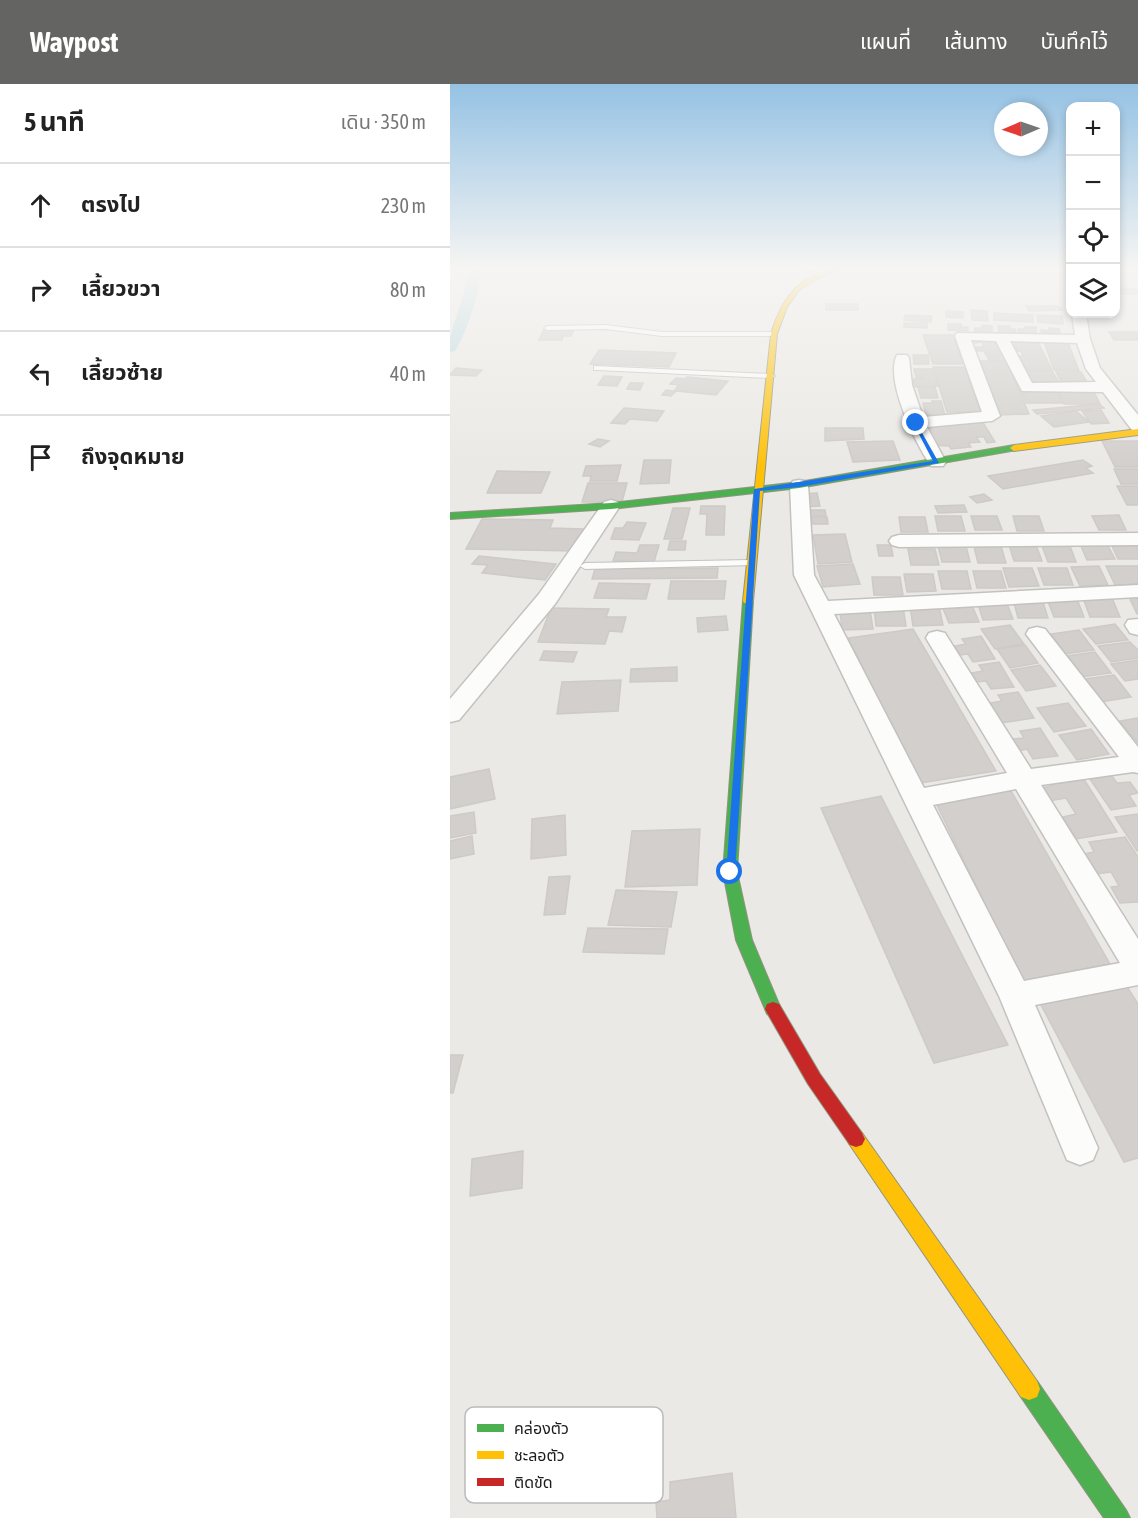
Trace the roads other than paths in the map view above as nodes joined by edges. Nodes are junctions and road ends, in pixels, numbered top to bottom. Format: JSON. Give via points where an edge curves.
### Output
{"nodes":[{"id":1,"x":653,"y":333,"type":"edge"},
{"id":2,"x":1082,"y":333,"type":"edge"},
{"id":3,"x":774,"y":334,"type":"joint"},
{"id":4,"x":1001,"y":336,"type":"junction"},
{"id":5,"x":1083,"y":339,"type":"junction"},
{"id":6,"x":902,"y":358,"type":"dead end"},
{"id":7,"x":597,"y":368,"type":"dead end"},
{"id":8,"x":771,"y":376,"type":"junction"},
{"id":9,"x":1106,"y":387,"type":"junction"},
{"id":10,"x":916,"y":423,"type":"junction"},
{"id":11,"x":1138,"y":426,"type":"edge"},
{"id":12,"x":1138,"y":432,"type":"edge"},
{"id":13,"x":937,"y":462,"type":"junction"},
{"id":14,"x":799,"y":485,"type":"junction"},
{"id":15,"x":757,"y":489,"type":"junction"},
{"id":16,"x":611,"y":506,"type":"junction"},
{"id":17,"x":450,"y":516,"type":"edge"},
{"id":18,"x":1138,"y":539,"type":"edge"},
{"id":19,"x":900,"y":541,"type":"dead end"},
{"id":20,"x":751,"y":563,"type":"junction"},
{"id":21,"x":585,"y":566,"type":"dead end"},
{"id":22,"x":1138,"y":591,"type":"edge"},
{"id":23,"x":820,"y":608,"type":"junction"},
{"id":24,"x":1037,"y":634,"type":"dead end"},
{"id":25,"x":937,"y":638,"type":"dead end"},
{"id":26,"x":450,"y":715,"type":"edge"},
{"id":27,"x":1138,"y":763,"type":"edge"},
{"id":28,"x":1022,"y":779,"type":"junction"},
{"id":29,"x":915,"y":799,"type":"junction"},
{"id":30,"x":1138,"y":965,"type":"edge"},
{"id":31,"x":1138,"y":972,"type":"edge"},
{"id":32,"x":1015,"y":996,"type":"junction"},
{"id":33,"x":1080,"y":1148,"type":"dead end"},
{"id":34,"x":1118,"y":1518,"type":"edge"}],
"edges":[{"from":1,"to":3,"type":"lane"},
{"from":2,"to":5,"type":"street"},
{"from":3,"to":8,"type":"street"},
{"from":4,"to":5,"type":"street"},
{"from":4,"to":9,"type":"street","via":[[1027,388]]},
{"from":4,"to":10,"type":"street","via":[[962,336],[992,416]]},
{"from":5,"to":9,"type":"street","via":[[1093,369]]},
{"from":6,"to":10,"type":"street","via":[[901,372]]},
{"from":7,"to":8,"type":"lane"},
{"from":8,"to":15,"type":"street"},
{"from":9,"to":11,"type":"street"},
{"from":10,"to":13,"type":"street"},
{"from":12,"to":13,"type":"street"},
{"from":13,"to":14,"type":"street"},
{"from":14,"to":15,"type":"street"},
{"from":14,"to":23,"type":"street","via":[[804,574]]},
{"from":15,"to":16,"type":"street"},
{"from":15,"to":20,"type":"street"},
{"from":16,"to":17,"type":"street"},
{"from":16,"to":26,"type":"street","via":[[547,599]]},
{"from":18,"to":19,"type":"street"},
{"from":20,"to":21,"type":"lane"},
{"from":20,"to":34,"type":"street","via":[[730,872],[744,940],[770,1005],[814,1079]]},
{"from":22,"to":23,"type":"street"},
{"from":23,"to":29,"type":"street"},
{"from":24,"to":27,"type":"street"},
{"from":25,"to":28,"type":"street"},
{"from":27,"to":28,"type":"street"},
{"from":28,"to":29,"type":"street"},
{"from":28,"to":30,"type":"street"},
{"from":29,"to":32,"type":"street"},
{"from":31,"to":32,"type":"street"},
{"from":32,"to":33,"type":"street"}]}
